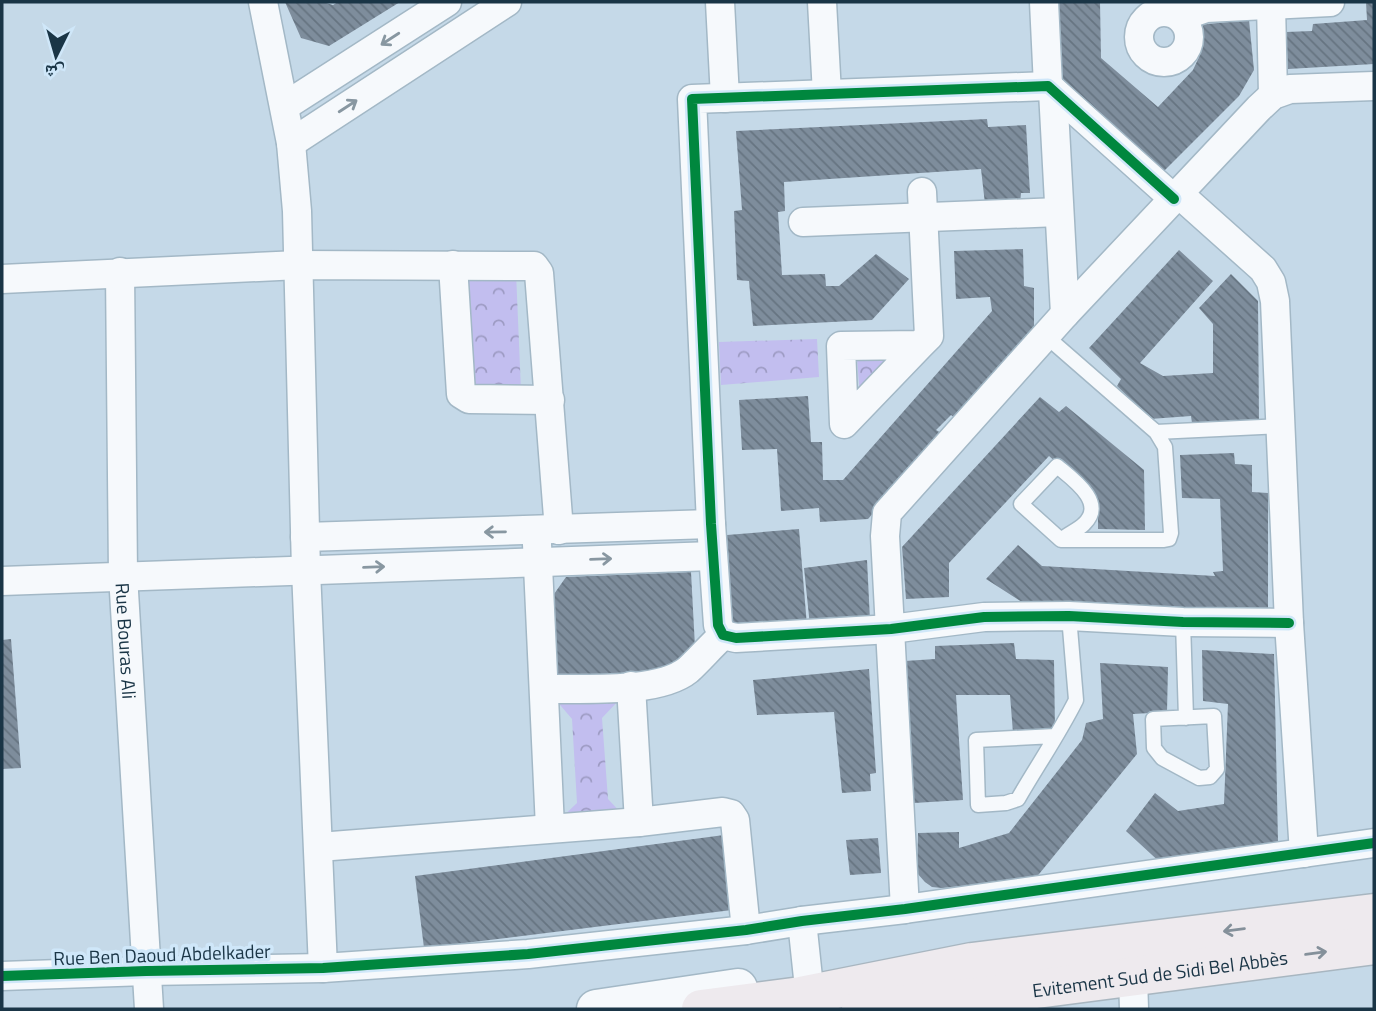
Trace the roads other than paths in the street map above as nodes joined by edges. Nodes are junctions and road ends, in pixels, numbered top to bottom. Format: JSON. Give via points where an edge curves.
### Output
{"nodes":[{"id":1,"x":263,"y":2,"type":"edge"},
{"id":2,"x":447,"y":2,"type":"edge"},
{"id":3,"x":507,"y":2,"type":"edge"},
{"id":4,"x":720,"y":2,"type":"edge"},
{"id":5,"x":822,"y":2,"type":"edge"},
{"id":6,"x":1044,"y":2,"type":"edge"},
{"id":7,"x":1330,"y":2,"type":"edge"},
{"id":8,"x":1271,"y":4,"type":"junction"},
{"id":9,"x":1169,"y":10,"type":"edge"},
{"id":10,"x":1374,"y":86,"type":"edge"},
{"id":11,"x":1050,"y":88,"type":"junction"},
{"id":12,"x":827,"y":94,"type":"junction"},
{"id":13,"x":1273,"y":96,"type":"junction"},
{"id":14,"x":725,"y":98,"type":"junction"},
{"id":15,"x":285,"y":106,"type":"junction"},
{"id":16,"x":291,"y":143,"type":"junction"},
{"id":17,"x":1176,"y":196,"type":"junction"},
{"id":18,"x":922,"y":205,"type":"junction"},
{"id":19,"x":1059,"y":212,"type":"junction"},
{"id":20,"x":803,"y":222,"type":"dead end"},
{"id":21,"x":299,"y":265,"type":"junction"},
{"id":22,"x":453,"y":265,"type":"junction"},
{"id":23,"x":120,"y":272,"type":"junction"},
{"id":24,"x":2,"y":279,"type":"edge"},
{"id":25,"x":1065,"y":314,"type":"junction"},
{"id":26,"x":1047,"y":337,"type":"junction"},
{"id":27,"x":920,"y":345,"type":"dead end"},
{"id":28,"x":550,"y":400,"type":"junction"},
{"id":29,"x":1280,"y":426,"type":"junction"},
{"id":30,"x":1156,"y":432,"type":"junction"},
{"id":31,"x":711,"y":524,"type":"junction"},
{"id":32,"x":548,"y":531,"type":"junction"},
{"id":33,"x":305,"y":537,"type":"junction"},
{"id":34,"x":1061,"y":540,"type":"junction"},
{"id":35,"x":713,"y":556,"type":"junction"},
{"id":36,"x":538,"y":561,"type":"junction"},
{"id":37,"x":306,"y":570,"type":"junction"},
{"id":38,"x":123,"y":575,"type":"junction"},
{"id":39,"x":2,"y":581,"type":"edge"},
{"id":40,"x":1069,"y":616,"type":"junction"},
{"id":41,"x":1183,"y":622,"type":"junction"},
{"id":42,"x":1289,"y":623,"type":"junction"},
{"id":43,"x":891,"y":629,"type":"junction"},
{"id":44,"x":723,"y":635,"type":"junction"},
{"id":45,"x":631,"y":686,"type":"junction"},
{"id":46,"x":545,"y":689,"type":"junction"},
{"id":47,"x":1186,"y":718,"type":"junction"},
{"id":48,"x":1055,"y":736,"type":"junction"},
{"id":49,"x":639,"y":822,"type":"junction"},
{"id":50,"x":550,"y":828,"type":"junction"},
{"id":51,"x":1374,"y":843,"type":"edge"},
{"id":52,"x":319,"y":847,"type":"junction"},
{"id":53,"x":1304,"y":853,"type":"junction"},
{"id":54,"x":905,"y":909,"type":"junction"},
{"id":55,"x":1374,"y":913,"type":"edge"},
{"id":56,"x":802,"y":921,"type":"junction"},
{"id":57,"x":746,"y":930,"type":"junction"},
{"id":58,"x":1374,"y":945,"type":"edge"},
{"id":59,"x":323,"y":968,"type":"junction"},
{"id":60,"x":146,"y":971,"type":"junction"},
{"id":61,"x":2,"y":976,"type":"edge"},
{"id":62,"x":808,"y":978,"type":"junction"},
{"id":63,"x":968,"y":987,"type":"edge"},
{"id":64,"x":1133,"y":993,"type":"edge"},
{"id":65,"x":149,"y":1009,"type":"edge"},
{"id":66,"x":596,"y":1009,"type":"edge"},
{"id":67,"x":701,"y":1009,"type":"edge"},
{"id":68,"x":861,"y":1009,"type":"edge"},
{"id":69,"x":917,"y":1009,"type":"edge"}],
"edges":[{"from":1,"to":15,"type":"street"},
{"from":2,"to":15,"type":"street","one_way":true},
{"from":16,"to":3,"type":"street","one_way":true},
{"from":4,"to":14,"type":"street"},
{"from":5,"to":12,"type":"street"},
{"from":6,"to":11,"type":"street"},
{"from":7,"to":8,"type":"street"},
{"from":8,"to":9,"type":"street"},
{"from":8,"to":13,"type":"street"},
{"from":10,"to":13,"type":"street","via":[[1290,89]]},
{"from":11,"to":12,"type":"street"},
{"from":11,"to":17,"type":"street"},
{"from":11,"to":19,"type":"street"},
{"from":12,"to":14,"type":"street"},
{"from":13,"to":17,"type":"street"},
{"from":14,"to":31,"type":"street","via":[[692,99]]},
{"from":15,"to":16,"type":"street"},
{"from":16,"to":21,"type":"street"},
{"from":17,"to":25,"type":"street"},
{"from":17,"to":29,"type":"street","via":[[1263,269],[1271,282]]},
{"from":18,"to":19,"type":"street"},
{"from":18,"to":20,"type":"street"},
{"from":18,"to":27,"type":"street","via":[[929,336]]},
{"from":19,"to":25,"type":"street"},
{"from":21,"to":22,"type":"street"},
{"from":21,"to":23,"type":"street"},
{"from":21,"to":33,"type":"street"},
{"from":22,"to":28,"type":"street","via":[[530,264],[537,268]]},
{"from":22,"to":28,"type":"street","via":[[461,394]]},
{"from":23,"to":24,"type":"street"},
{"from":23,"to":38,"type":"street","name":"Rue Bouras Ali"},
{"from":25,"to":26,"type":"street"},
{"from":26,"to":30,"type":"lane"},
{"from":26,"to":43,"type":"street","via":[[887,513],[884,536]]},
{"from":28,"to":32,"type":"street"},
{"from":29,"to":30,"type":"lane"},
{"from":29,"to":42,"type":"street"},
{"from":30,"to":34,"type":"lane","via":[[1165,447],[1169,539]]},
{"from":31,"to":32,"type":"street"},
{"from":31,"to":35,"type":"street"},
{"from":32,"to":33,"type":"street","one_way":true},
{"from":32,"to":36,"type":"street"},
{"from":33,"to":37,"type":"street"},
{"from":34,"to":34,"type":"lane","via":[[1084,524],[1091,503],[1084,489],[1057,466],[1021,504]]},
{"from":36,"to":35,"type":"street","one_way":true},
{"from":35,"to":44,"type":"street","via":[[718,625]]},
{"from":37,"to":36,"type":"street","one_way":true},
{"from":36,"to":46,"type":"street"},
{"from":37,"to":38,"type":"street"},
{"from":37,"to":52,"type":"street"},
{"from":38,"to":39,"type":"street"},
{"from":38,"to":60,"type":"street","name":"Rue Bouras Ali"},
{"from":40,"to":41,"type":"street"},
{"from":40,"to":43,"type":"street","via":[[984,617]]},
{"from":40,"to":48,"type":"lane","via":[[1076,699]]},
{"from":41,"to":42,"type":"street"},
{"from":41,"to":47,"type":"lane"},
{"from":42,"to":53,"type":"street"},
{"from":43,"to":44,"type":"street"},
{"from":43,"to":54,"type":"street"},
{"from":44,"to":45,"type":"street","via":[[687,670],[668,681]]},
{"from":45,"to":46,"type":"street"},
{"from":45,"to":49,"type":"street"},
{"from":46,"to":50,"type":"street"},
{"from":47,"to":47,"type":"lane","via":[[1214,716],[1217,769],[1210,777],[1199,778],[1162,758],[1154,748],[1153,719]]},
{"from":48,"to":48,"type":"lane","via":[[976,740],[978,805],[1018,799]]},
{"from":49,"to":50,"type":"street"},
{"from":49,"to":57,"type":"street","via":[[731,814]]},
{"from":50,"to":52,"type":"street"},
{"from":51,"to":53,"type":"street","name":"Rue Ben Daoud Abdelkader"},
{"from":52,"to":59,"type":"street"},
{"from":53,"to":54,"type":"street","name":"Rue Ben Daoud Abdelkader"},
{"from":54,"to":56,"type":"street","name":"Rue Ben Daoud Abdelkader"},
{"from":55,"to":63,"type":"highway","name":"Evitement Sud de Sidi Bel Abbès","one_way":true},
{"from":56,"to":57,"type":"street","name":"Rue Ben Daoud Abdelkader"},
{"from":56,"to":62,"type":"street"},
{"from":57,"to":59,"type":"street","name":"Rue Ben Daoud Abdelkader","via":[[528,954]]},
{"from":64,"to":58,"type":"highway","name":"Evitement Sud de Sidi Bel Abbès","one_way":true},
{"from":59,"to":60,"type":"street","name":"Rue Ben Daoud Abdelkader"},
{"from":60,"to":61,"type":"street","name":"Rue Ben Daoud Abdelkader"},
{"from":60,"to":65,"type":"street","name":"Rue Bouras Ali"},
{"from":62,"to":63,"type":"main road","via":[[906,965]]},
{"from":62,"to":66,"type":"main road"},
{"from":63,"to":64,"type":"highway","name":"Evitement Sud de Sidi Bel Abbès"},
{"from":63,"to":67,"type":"highway","via":[[801,996]]},
{"from":63,"to":68,"type":"highway","name":"Evitement Sud de Sidi Bel Abbès"},
{"from":63,"to":69,"type":"main road"}]}
